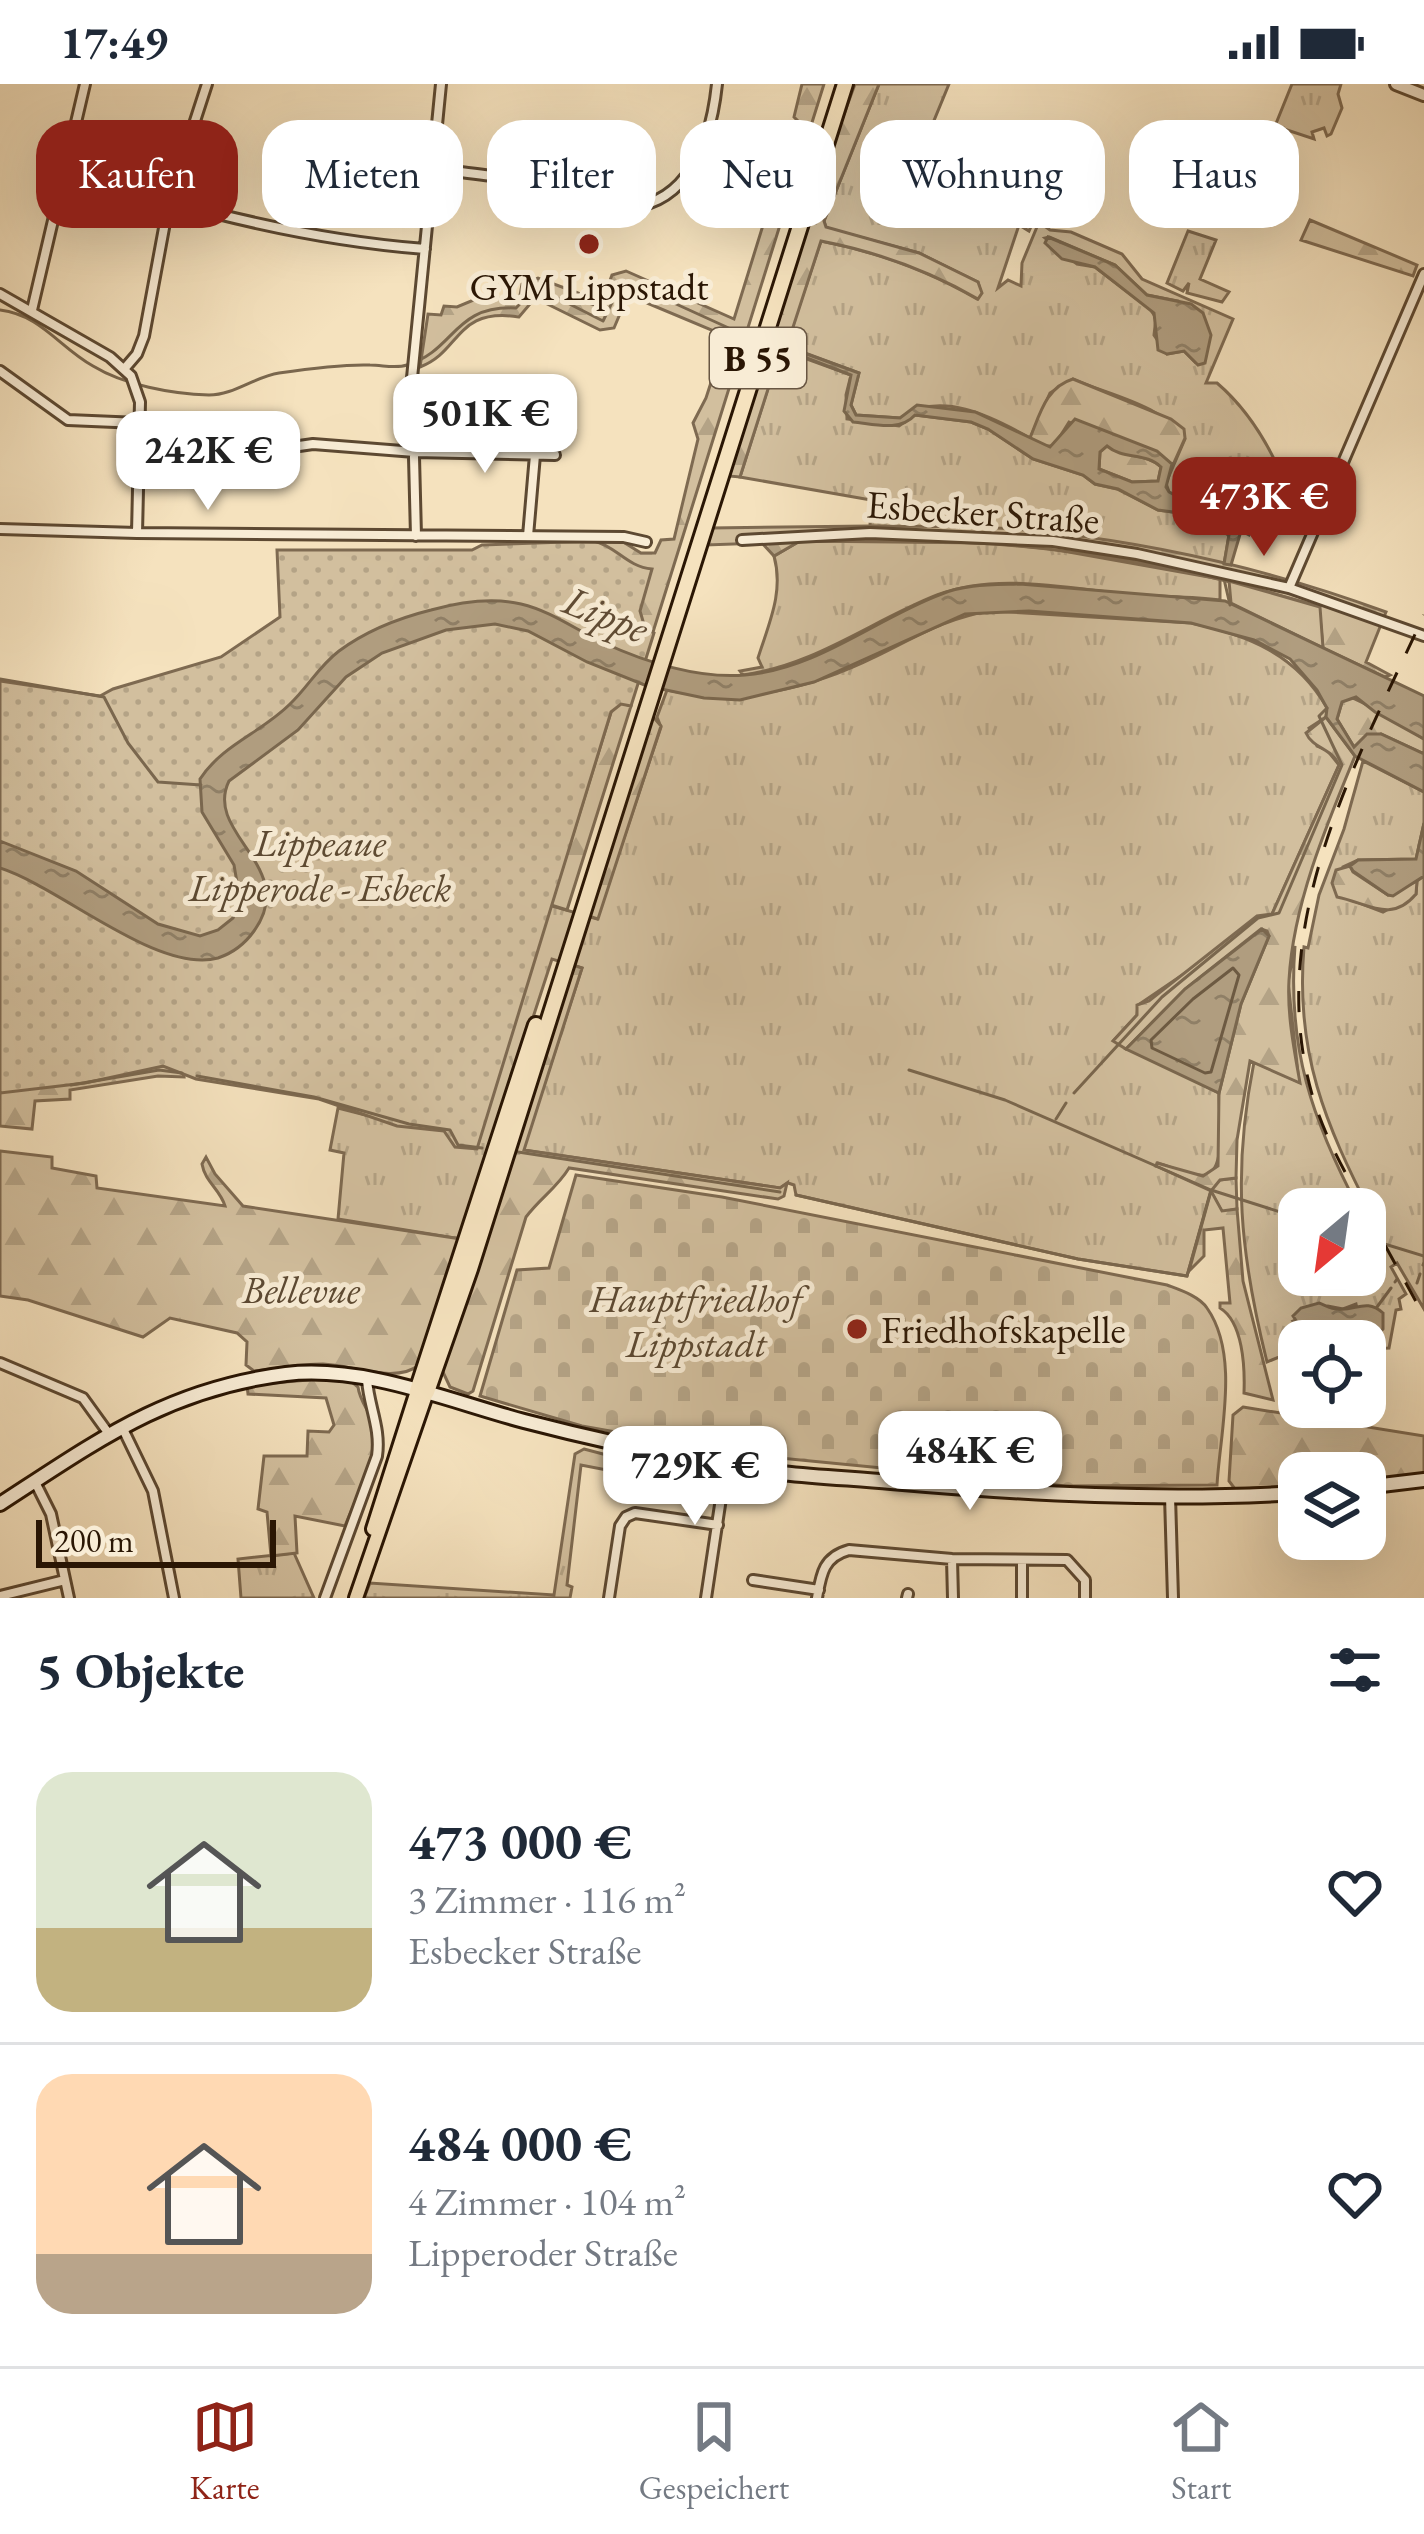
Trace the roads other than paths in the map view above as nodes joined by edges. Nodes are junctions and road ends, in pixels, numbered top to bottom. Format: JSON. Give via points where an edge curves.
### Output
{"nodes":[{"id":1,"x":85,"y":84,"type":"edge"},
{"id":2,"x":208,"y":84,"type":"edge"},
{"id":3,"x":441,"y":84,"type":"edge"},
{"id":4,"x":717,"y":84,"type":"edge"},
{"id":5,"x":836,"y":84,"type":"edge"},
{"id":6,"x":845,"y":84,"type":"edge"},
{"id":7,"x":1396,"y":84,"type":"edge"},
{"id":8,"x":1424,"y":94,"type":"edge"},
{"id":9,"x":196,"y":120,"type":"edge"},
{"id":10,"x":438,"y":120,"type":"edge"},
{"id":11,"x":463,"y":173,"type":"edge"},
{"id":12,"x":238,"y":221,"type":"edge"},
{"id":13,"x":164,"y":228,"type":"edge"},
{"id":14,"x":427,"y":228,"type":"edge"},
{"id":15,"x":425,"y":249,"type":"junction"},
{"id":16,"x":1424,"y":274,"type":"edge"},
{"id":17,"x":0,"y":294,"type":"edge"},
{"id":18,"x":32,"y":310,"type":"junction"},
{"id":19,"x":124,"y":368,"type":"junction"},
{"id":20,"x":0,"y":371,"type":"edge"},
{"id":21,"x":140,"y":423,"type":"junction"},
{"id":22,"x":137,"y":452,"type":"junction"},
{"id":23,"x":415,"y":452,"type":"junction"},
{"id":24,"x":535,"y":455,"type":"junction"},
{"id":25,"x":555,"y":455,"type":"dead end"},
{"id":26,"x":0,"y":529,"type":"edge"},
{"id":27,"x":137,"y":533,"type":"junction"},
{"id":28,"x":416,"y":536,"type":"junction"},
{"id":29,"x":528,"y":536,"type":"junction"},
{"id":30,"x":742,"y":540,"type":"dead end"},
{"id":31,"x":646,"y":542,"type":"dead end"},
{"id":32,"x":1289,"y":588,"type":"junction"},
{"id":33,"x":671,"y":617,"type":"junction"},
{"id":34,"x":1424,"y":637,"type":"edge"},
{"id":35,"x":0,"y":1363,"type":"edge"},
{"id":36,"x":367,"y":1380,"type":"junction"},
{"id":37,"x":422,"y":1392,"type":"junction"},
{"id":38,"x":115,"y":1431,"type":"junction"},
{"id":39,"x":726,"y":1465,"type":"junction"},
{"id":40,"x":1424,"y":1480,"type":"edge"},
{"id":41,"x":35,"y":1481,"type":"junction"},
{"id":42,"x":1386,"y":1485,"type":"edge"},
{"id":43,"x":1278,"y":1493,"type":"edge"},
{"id":44,"x":1170,"y":1496,"type":"junction"},
{"id":45,"x":0,"y":1504,"type":"edge"},
{"id":46,"x":718,"y":1525,"type":"junction"},
{"id":47,"x":952,"y":1558,"type":"junction"},
{"id":48,"x":1022,"y":1560,"type":"junction"},
{"id":49,"x":65,"y":1580,"type":"junction"},
{"id":50,"x":753,"y":1580,"type":"dead end"},
{"id":51,"x":818,"y":1594,"type":"edge"},
{"id":52,"x":0,"y":1596,"type":"edge"},
{"id":53,"x":69,"y":1598,"type":"edge"},
{"id":54,"x":174,"y":1598,"type":"edge"},
{"id":55,"x":325,"y":1598,"type":"edge"},
{"id":56,"x":352,"y":1598,"type":"edge"},
{"id":57,"x":609,"y":1598,"type":"edge"},
{"id":58,"x":706,"y":1598,"type":"edge"},
{"id":59,"x":953,"y":1598,"type":"edge"},
{"id":60,"x":1022,"y":1598,"type":"edge"},
{"id":61,"x":1085,"y":1598,"type":"edge"},
{"id":62,"x":1173,"y":1598,"type":"edge"}],
"edges":[{"from":1,"to":18,"type":"street"},
{"from":2,"to":9,"type":"street"},
{"from":3,"to":10,"type":"street"},
{"from":4,"to":11,"type":"street","via":[[700,158],[686,179],[640,205],[597,205]]},
{"from":5,"to":33,"type":"highway","number":"B 55"},
{"from":6,"to":33,"type":"highway","number":"B 55"},
{"from":7,"to":8,"type":"street"},
{"from":12,"to":15,"type":"street"},
{"from":13,"to":19,"type":"street","via":[[144,336]]},
{"from":14,"to":15,"type":"street"},
{"from":15,"to":23,"type":"street","via":[[412,368]]},
{"from":16,"to":32,"type":"street"},
{"from":17,"to":18,"type":"street"},
{"from":18,"to":19,"type":"street"},
{"from":19,"to":21,"type":"street"},
{"from":20,"to":21,"type":"street","via":[[68,419]]},
{"from":21,"to":22,"type":"street"},
{"from":22,"to":23,"type":"street","via":[[251,453],[313,444]]},
{"from":22,"to":27,"type":"street"},
{"from":23,"to":24,"type":"street"},
{"from":23,"to":28,"type":"street"},
{"from":24,"to":25,"type":"street"},
{"from":24,"to":29,"type":"street"},
{"from":26,"to":27,"type":"street"},
{"from":27,"to":28,"type":"street"},
{"from":28,"to":29,"type":"street"},
{"from":29,"to":31,"type":"street"},
{"from":30,"to":32,"type":"street","name":"Esbecker Straße","via":[[989,536],[1074,544]]},
{"from":32,"to":34,"type":"street","name":"Esbecker Straße"},
{"from":33,"to":37,"type":"highway","number":"B 55"},
{"from":35,"to":38,"type":"street","via":[[83,1398]]},
{"from":36,"to":37,"type":"main road"},
{"from":36,"to":38,"type":"main road","via":[[325,1373],[242,1382],[192,1393]]},
{"from":36,"to":55,"type":"street","via":[[377,1456]]},
{"from":37,"to":39,"type":"main road"},
{"from":37,"to":56,"type":"main road","number":"B 55"},
{"from":38,"to":41,"type":"main road"},
{"from":38,"to":54,"type":"street","via":[[153,1492]]},
{"from":39,"to":44,"type":"main road","via":[[1006,1492]]},
{"from":39,"to":46,"type":"street"},
{"from":40,"to":42,"type":"main road"},
{"from":41,"to":45,"type":"main road"},
{"from":41,"to":49,"type":"street"},
{"from":43,"to":44,"type":"main road"},
{"from":44,"to":62,"type":"street"},
{"from":46,"to":57,"type":"street","via":[[626,1517]]},
{"from":46,"to":58,"type":"street"},
{"from":47,"to":48,"type":"street"},
{"from":47,"to":51,"type":"street","via":[[848,1550],[826,1563]]},
{"from":47,"to":59,"type":"street"},
{"from":48,"to":60,"type":"street"},
{"from":48,"to":61,"type":"street","via":[[1067,1560],[1085,1580]]},
{"from":49,"to":52,"type":"street"},
{"from":49,"to":53,"type":"street"},
{"from":50,"to":51,"type":"street"}]}
